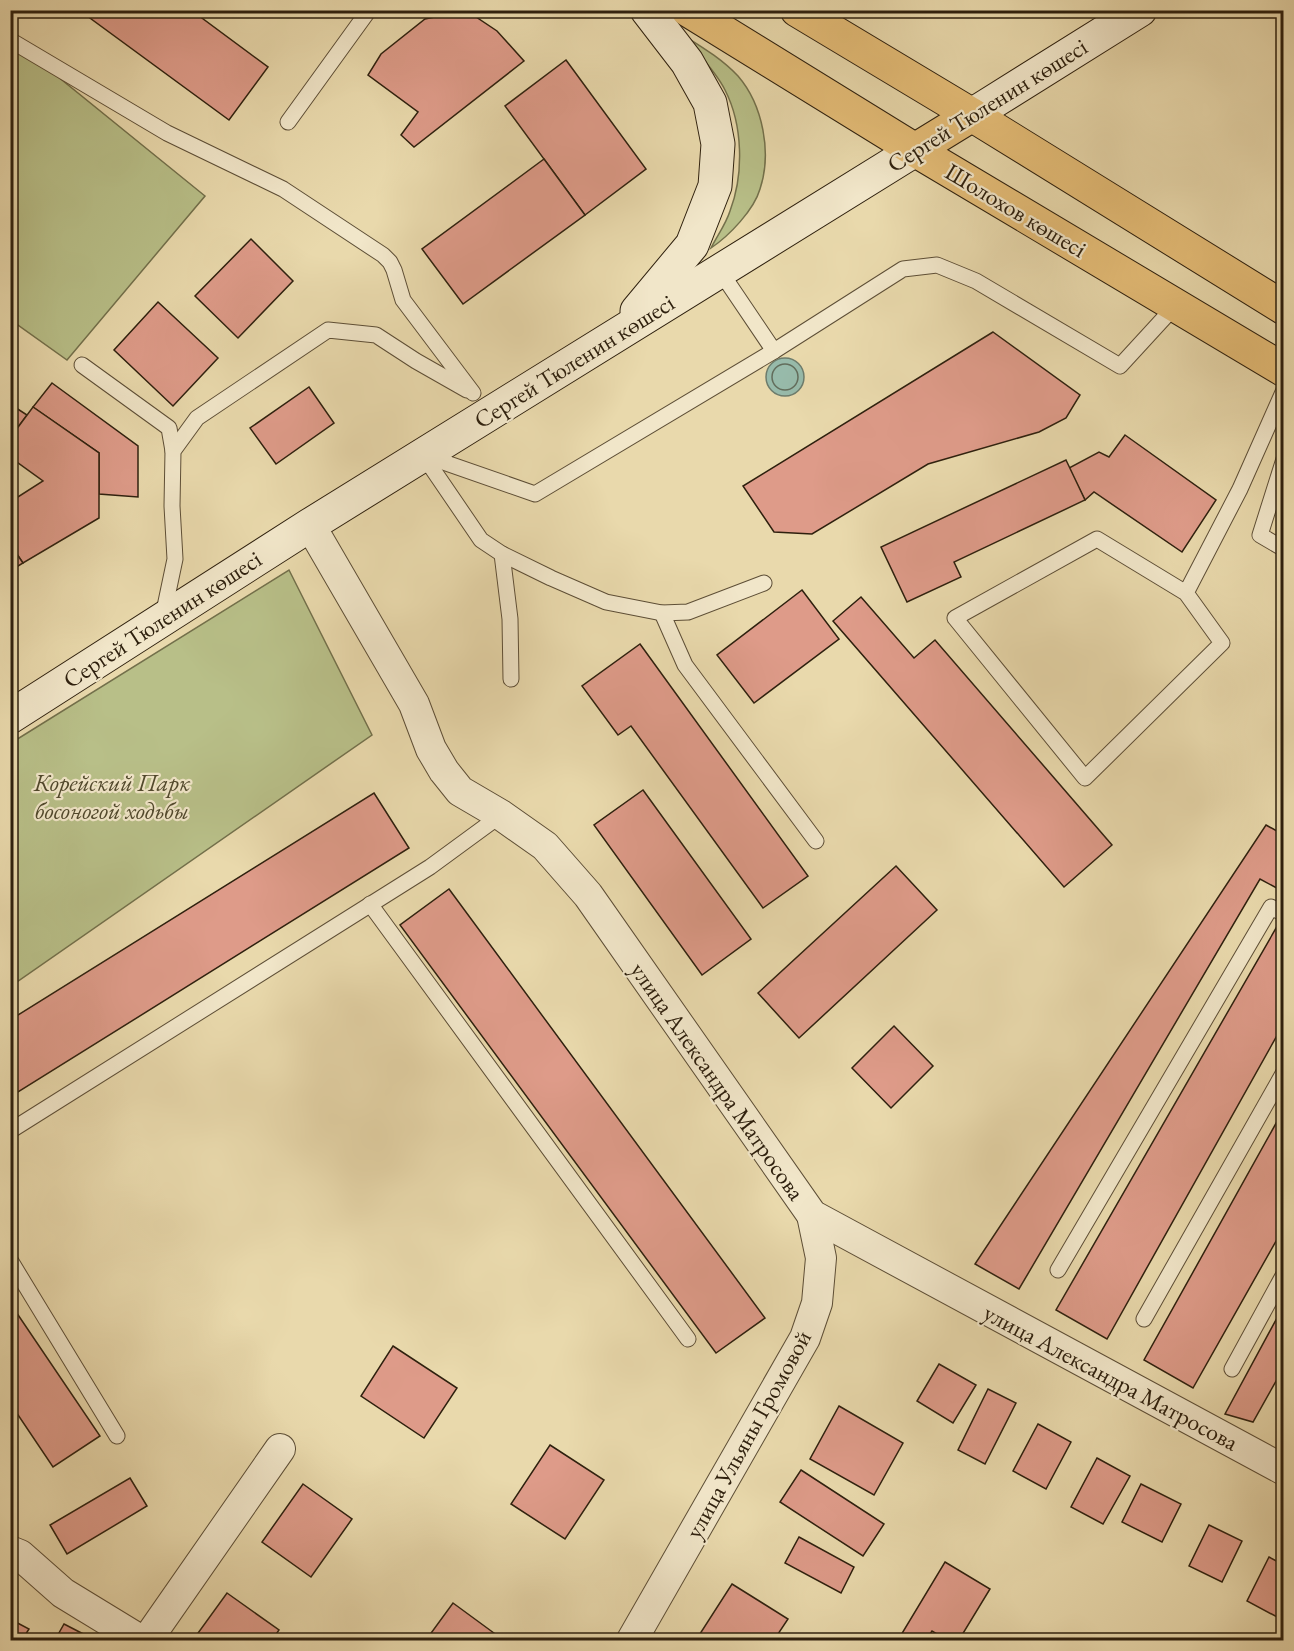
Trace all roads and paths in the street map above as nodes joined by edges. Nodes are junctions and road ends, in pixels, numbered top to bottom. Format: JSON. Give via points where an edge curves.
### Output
{"nodes":[{"id":1,"x":369,"y":10,"type":"edge"},
{"id":2,"x":647,"y":10,"type":"edge"},
{"id":3,"x":688,"y":10,"type":"edge"},
{"id":4,"x":797,"y":10,"type":"edge"},
{"id":5,"x":1140,"y":10,"type":"edge"},
{"id":6,"x":10,"y":39,"type":"edge"},
{"id":7,"x":972,"y":115,"type":"junction"},
{"id":8,"x":288,"y":122,"type":"dead end"},
{"id":9,"x":915,"y":150,"type":"junction"},
{"id":10,"x":720,"y":271,"type":"junction"},
{"id":11,"x":1176,"y":305,"type":"junction"},
{"id":12,"x":1284,"y":308,"type":"edge"},
{"id":13,"x":616,"y":335,"type":"junction"},
{"id":14,"x":774,"y":351,"type":"junction"},
{"id":15,"x":82,"y":365,"type":"dead end"},
{"id":16,"x":1284,"y":370,"type":"edge"},
{"id":17,"x":1284,"y":390,"type":"edge"},
{"id":18,"x":480,"y":404,"type":"junction"},
{"id":19,"x":173,"y":451,"type":"junction"},
{"id":20,"x":423,"y":455,"type":"junction"},
{"id":21,"x":1284,"y":459,"type":"edge"},
{"id":22,"x":310,"y":525,"type":"junction"},
{"id":23,"x":1284,"y":549,"type":"edge"},
{"id":24,"x":502,"y":554,"type":"junction"},
{"id":25,"x":765,"y":583,"type":"dead end"},
{"id":26,"x":1186,"y":593,"type":"junction"},
{"id":27,"x":662,"y":614,"type":"junction"},
{"id":28,"x":162,"y":618,"type":"junction"},
{"id":29,"x":511,"y":679,"type":"dead end"},
{"id":30,"x":10,"y":717,"type":"edge"},
{"id":31,"x":501,"y":815,"type":"junction"},
{"id":32,"x":816,"y":841,"type":"dead end"},
{"id":33,"x":370,"y":904,"type":"junction"},
{"id":34,"x":1284,"y":914,"type":"edge"},
{"id":35,"x":1284,"y":1072,"type":"edge"},
{"id":36,"x":10,"y":1131,"type":"edge"},
{"id":37,"x":812,"y":1215,"type":"junction"},
{"id":38,"x":10,"y":1260,"type":"edge"},
{"id":39,"x":1058,"y":1270,"type":"dead end"},
{"id":40,"x":1284,"y":1274,"type":"edge"},
{"id":41,"x":1144,"y":1319,"type":"dead end"},
{"id":42,"x":688,"y":1339,"type":"dead end"},
{"id":43,"x":1232,"y":1369,"type":"dead end"},
{"id":44,"x":117,"y":1436,"type":"dead end"},
{"id":45,"x":280,"y":1449,"type":"dead end"},
{"id":46,"x":1284,"y":1470,"type":"edge"},
{"id":47,"x":10,"y":1551,"type":"edge"},
{"id":48,"x":141,"y":1641,"type":"edge"},
{"id":49,"x":147,"y":1641,"type":"edge"},
{"id":50,"x":632,"y":1641,"type":"edge"}],
"edges":[{"from":1,"to":8,"type":"lane"},
{"from":2,"to":13,"type":"main road","via":[[687,62],[710,103],[718,144],[715,186],[692,245]]},
{"from":3,"to":9,"type":"highway","name":"Шолохов көшесі"},
{"from":4,"to":7,"type":"highway"},
{"from":5,"to":7,"type":"main road","name":"Сергей Тюленин көшесі"},
{"from":6,"to":18,"type":"lane","via":[[167,133],[283,189],[383,255],[394,270],[403,300]]},
{"from":7,"to":9,"type":"highway","name":"Сергей Тюленин көшесі"},
{"from":7,"to":12,"type":"highway"},
{"from":9,"to":10,"type":"main road","name":"Сергей Тюленин көшесі"},
{"from":9,"to":11,"type":"highway","name":"Шолохов көшесі"},
{"from":10,"to":13,"type":"main road","name":"Сергей Тюленин көшесі"},
{"from":10,"to":14,"type":"lane"},
{"from":11,"to":14,"type":"lane","via":[[1120,366],[976,281],[937,265],[903,270]]},
{"from":11,"to":16,"type":"highway","name":"Шолохов көшесі"},
{"from":13,"to":18,"type":"main road","name":"Сергей Тюленин көшесі"},
{"from":14,"to":20,"type":"lane","via":[[535,494]]},
{"from":15,"to":19,"type":"lane","via":[[169,428]]},
{"from":17,"to":26,"type":"lane"},
{"from":18,"to":19,"type":"lane","via":[[376,335],[328,330],[197,417]]},
{"from":18,"to":20,"type":"main road","name":"Сергей Тюленин көшесі"},
{"from":19,"to":28,"type":"lane","via":[[175,559]]},
{"from":20,"to":22,"type":"main road","name":"Сергей Тюленин көшесі"},
{"from":20,"to":24,"type":"lane","via":[[481,540]]},
{"from":21,"to":23,"type":"lane","via":[[1260,535]]},
{"from":22,"to":28,"type":"main road","name":"Сергей Тюленин көшесі"},
{"from":22,"to":31,"type":"street","name":"улица Александра Матросова","via":[[414,704],[444,771],[460,791]]},
{"from":24,"to":27,"type":"lane","via":[[606,602]]},
{"from":24,"to":29,"type":"lane","via":[[510,619]]},
{"from":25,"to":27,"type":"lane","via":[[688,612]]},
{"from":26,"to":26,"type":"lane","via":[[1222,643],[1085,778],[955,618],[1097,539]]},
{"from":27,"to":32,"type":"lane","via":[[685,665]]},
{"from":28,"to":30,"type":"main road","name":"Сергей Тюленин көшесі"},
{"from":31,"to":33,"type":"lane","via":[[430,867]]},
{"from":31,"to":37,"type":"street","name":"улица Александра Матросова","via":[[545,846],[588,895]]},
{"from":33,"to":36,"type":"lane"},
{"from":33,"to":42,"type":"lane"},
{"from":34,"to":39,"type":"lane","via":[[1271,907]]},
{"from":35,"to":41,"type":"lane"},
{"from":37,"to":46,"type":"street","name":"улица Александра Матросова"},
{"from":37,"to":50,"type":"street","name":"улица Ульяны Громовой","via":[[821,1258],[818,1303],[805,1338]]},
{"from":38,"to":44,"type":"lane"},
{"from":40,"to":43,"type":"lane"},
{"from":45,"to":49,"type":"street"},
{"from":47,"to":48,"type":"street","via":[[20,1555],[63,1593]]}]}
